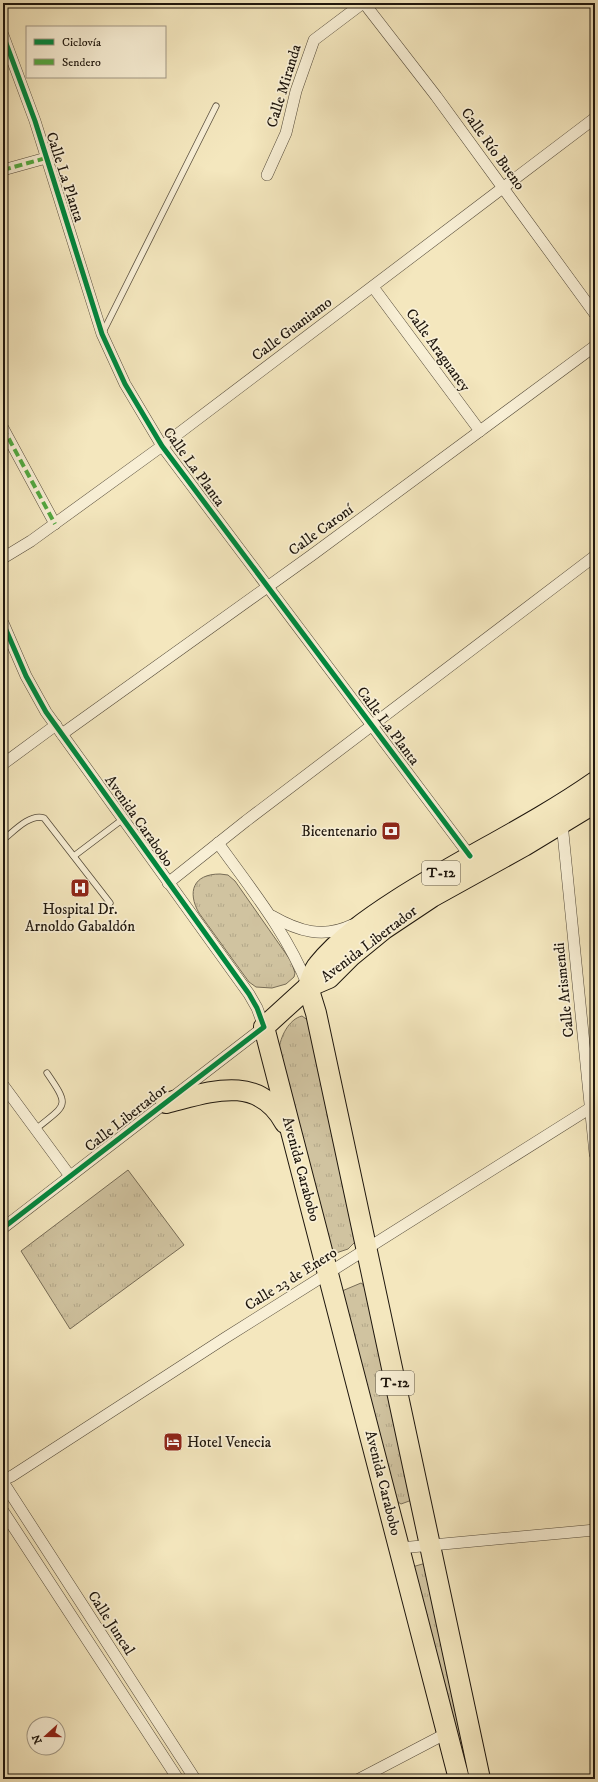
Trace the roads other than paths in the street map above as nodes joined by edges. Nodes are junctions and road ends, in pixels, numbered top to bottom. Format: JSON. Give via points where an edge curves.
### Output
{"nodes":[{"id":1,"x":364,"y":3,"type":"edge"},
{"id":2,"x":3,"y":35,"type":"edge"},
{"id":3,"x":216,"y":106,"type":"dead end"},
{"id":4,"x":595,"y":118,"type":"edge"},
{"id":5,"x":46,"y":158,"type":"junction"},
{"id":6,"x":3,"y":170,"type":"edge"},
{"id":7,"x":267,"y":175,"type":"dead end"},
{"id":8,"x":503,"y":188,"type":"junction"},
{"id":9,"x":373,"y":286,"type":"junction"},
{"id":10,"x":595,"y":314,"type":"edge"},
{"id":11,"x":102,"y":334,"type":"junction"},
{"id":12,"x":595,"y":346,"type":"edge"},
{"id":13,"x":3,"y":428,"type":"edge"},
{"id":14,"x":480,"y":431,"type":"junction"},
{"id":15,"x":162,"y":446,"type":"junction"},
{"id":16,"x":55,"y":524,"type":"junction"},
{"id":17,"x":595,"y":556,"type":"edge"},
{"id":18,"x":3,"y":558,"type":"edge"},
{"id":19,"x":268,"y":587,"type":"junction"},
{"id":20,"x":3,"y":623,"type":"edge"},
{"id":21,"x":56,"y":725,"type":"junction"},
{"id":22,"x":372,"y":726,"type":"junction"},
{"id":23,"x":62,"y":734,"type":"junction"},
{"id":24,"x":3,"y":764,"type":"edge"},
{"id":25,"x":595,"y":782,"type":"edge"},
{"id":26,"x":595,"y":802,"type":"edge"},
{"id":27,"x":123,"y":820,"type":"junction"},
{"id":28,"x":562,"y":823,"type":"junction"},
{"id":29,"x":3,"y":840,"type":"edge"},
{"id":30,"x":218,"y":843,"type":"junction"},
{"id":31,"x":74,"y":856,"type":"junction"},
{"id":32,"x":470,"y":856,"type":"junction"},
{"id":33,"x":168,"y":883,"type":"junction"},
{"id":34,"x":110,"y":903,"type":"dead end"},
{"id":35,"x":269,"y":914,"type":"junction"},
{"id":36,"x":374,"y":915,"type":"junction"},
{"id":37,"x":308,"y":987,"type":"junction"},
{"id":38,"x":264,"y":1027,"type":"junction"},
{"id":39,"x":47,"y":1073,"type":"dead end"},
{"id":40,"x":3,"y":1085,"type":"edge"},
{"id":41,"x":166,"y":1103,"type":"junction"},
{"id":42,"x":593,"y":1107,"type":"edge"},
{"id":43,"x":36,"y":1129,"type":"junction"},
{"id":44,"x":291,"y":1133,"type":"junction"},
{"id":45,"x":595,"y":1154,"type":"edge"},
{"id":46,"x":70,"y":1176,"type":"junction"},
{"id":47,"x":3,"y":1228,"type":"edge"},
{"id":48,"x":367,"y":1249,"type":"junction"},
{"id":49,"x":328,"y":1274,"type":"junction"},
{"id":50,"x":3,"y":1481,"type":"edge"},
{"id":51,"x":3,"y":1511,"type":"edge"},
{"id":52,"x":595,"y":1530,"type":"edge"},
{"id":53,"x":430,"y":1545,"type":"junction"},
{"id":54,"x":400,"y":1548,"type":"junction"},
{"id":55,"x":447,"y":1733,"type":"junction"},
{"id":56,"x":178,"y":1779,"type":"edge"},
{"id":57,"x":196,"y":1779,"type":"edge"},
{"id":58,"x":359,"y":1779,"type":"edge"},
{"id":59,"x":459,"y":1779,"type":"edge"},
{"id":60,"x":480,"y":1779,"type":"edge"}],
"edges":[{"from":1,"to":7,"type":"street","name":"Calle Miranda","via":[[314,40],[296,91],[286,133]]},
{"from":1,"to":8,"type":"street","name":"Calle Río Bueno"},
{"from":2,"to":5,"type":"street","name":"Calle La Planta"},
{"from":3,"to":11,"type":"lane"},
{"from":4,"to":8,"type":"street","name":"Calle Guaniamo"},
{"from":5,"to":6,"type":"street"},
{"from":5,"to":11,"type":"street","name":"Calle La Planta"},
{"from":8,"to":9,"type":"street","name":"Calle Guaniamo"},
{"from":8,"to":10,"type":"street","name":"Calle Río Bueno"},
{"from":9,"to":14,"type":"street","name":"Calle Araguaney"},
{"from":9,"to":15,"type":"street","name":"Calle Guaniamo"},
{"from":11,"to":15,"type":"street","name":"Calle La Planta","via":[[125,384]]},
{"from":12,"to":14,"type":"street","name":"Calle Caroní"},
{"from":13,"to":16,"type":"street"},
{"from":14,"to":19,"type":"street","name":"Calle Caroní"},
{"from":15,"to":16,"type":"street","name":"Calle Guaniamo"},
{"from":15,"to":19,"type":"street","name":"Calle La Planta"},
{"from":16,"to":18,"type":"street","name":"Calle Guaniamo"},
{"from":17,"to":22,"type":"street"},
{"from":19,"to":22,"type":"street","name":"Calle La Planta"},
{"from":19,"to":23,"type":"street","name":"Calle Caroní"},
{"from":20,"to":21,"type":"street","name":"Avenida Carabobo","via":[[26,676]]},
{"from":21,"to":23,"type":"street","name":"Avenida Carabobo"},
{"from":21,"to":24,"type":"street"},
{"from":22,"to":30,"type":"street"},
{"from":22,"to":32,"type":"street","name":"Calle La Planta"},
{"from":23,"to":27,"type":"street","name":"Avenida Carabobo"},
{"from":25,"to":32,"type":"highway","name":"Avenida Libertador","number":"T-12"},
{"from":26,"to":28,"type":"highway","name":"Avenida Libertador","number":"T-12"},
{"from":27,"to":31,"type":"lane"},
{"from":27,"to":33,"type":"street","name":"Avenida Carabobo"},
{"from":28,"to":37,"type":"highway","name":"Avenida Libertador","number":"T-12","via":[[410,912],[370,939],[329,978]]},
{"from":28,"to":42,"type":"street","name":"Calle Arismendi"},
{"from":29,"to":31,"type":"lane","via":[[30,820],[40,817],[49,823]]},
{"from":30,"to":33,"type":"street"},
{"from":30,"to":35,"type":"street","name":"Avenida Carabobo"},
{"from":31,"to":34,"type":"lane"},
{"from":32,"to":36,"type":"highway","name":"Avenida Libertador","number":"T-12"},
{"from":33,"to":38,"type":"street","name":"Avenida Carabobo","via":[[249,994]]},
{"from":35,"to":36,"type":"street","via":[[300,929],[331,933]]},
{"from":35,"to":37,"type":"street","name":"Avenida Carabobo","via":[[295,956]]},
{"from":36,"to":37,"type":"highway","name":"Avenida Libertador","number":"T-12","via":[[317,966]]},
{"from":37,"to":38,"type":"highway","name":"Avenida Libertador","number":"T-12"},
{"from":37,"to":48,"type":"highway","name":"Avenida Carabobo","number":"T-12","via":[[316,1013]]},
{"from":38,"to":41,"type":"street","name":"Calle Libertador"},
{"from":38,"to":44,"type":"highway","name":"Avenida Carabobo","number":"T-12"},
{"from":39,"to":43,"type":"lane","via":[[61,1094],[63,1102],[59,1110]]},
{"from":40,"to":43,"type":"street"},
{"from":41,"to":44,"type":"highway","via":[[218,1090],[246,1091],[257,1095],[276,1109]]},
{"from":41,"to":46,"type":"street","name":"Calle Libertador"},
{"from":42,"to":45,"type":"street","name":"Calle Arismendi"},
{"from":42,"to":48,"type":"street","name":"Calle 23 de Enero"},
{"from":43,"to":46,"type":"street"},
{"from":44,"to":49,"type":"highway","name":"Avenida Carabobo","number":"T-12"},
{"from":46,"to":47,"type":"street","name":"Calle Libertador"},
{"from":48,"to":49,"type":"street","name":"Calle 23 de Enero"},
{"from":48,"to":53,"type":"highway","name":"Avenida Carabobo","number":"T-12"},
{"from":49,"to":50,"type":"street","name":"Calle 23 de Enero"},
{"from":49,"to":54,"type":"highway","name":"Avenida Carabobo","number":"T-12"},
{"from":50,"to":57,"type":"street","name":"Calle Juncal"},
{"from":51,"to":56,"type":"street","name":"Calle Juncal"},
{"from":52,"to":53,"type":"street"},
{"from":53,"to":54,"type":"street"},
{"from":53,"to":60,"type":"highway","name":"Avenida Carabobo","number":"T-12"},
{"from":54,"to":55,"type":"highway","name":"Avenida Carabobo","number":"T-12"},
{"from":55,"to":58,"type":"street"},
{"from":55,"to":59,"type":"highway","name":"Avenida Carabobo","number":"T-12"}]}
